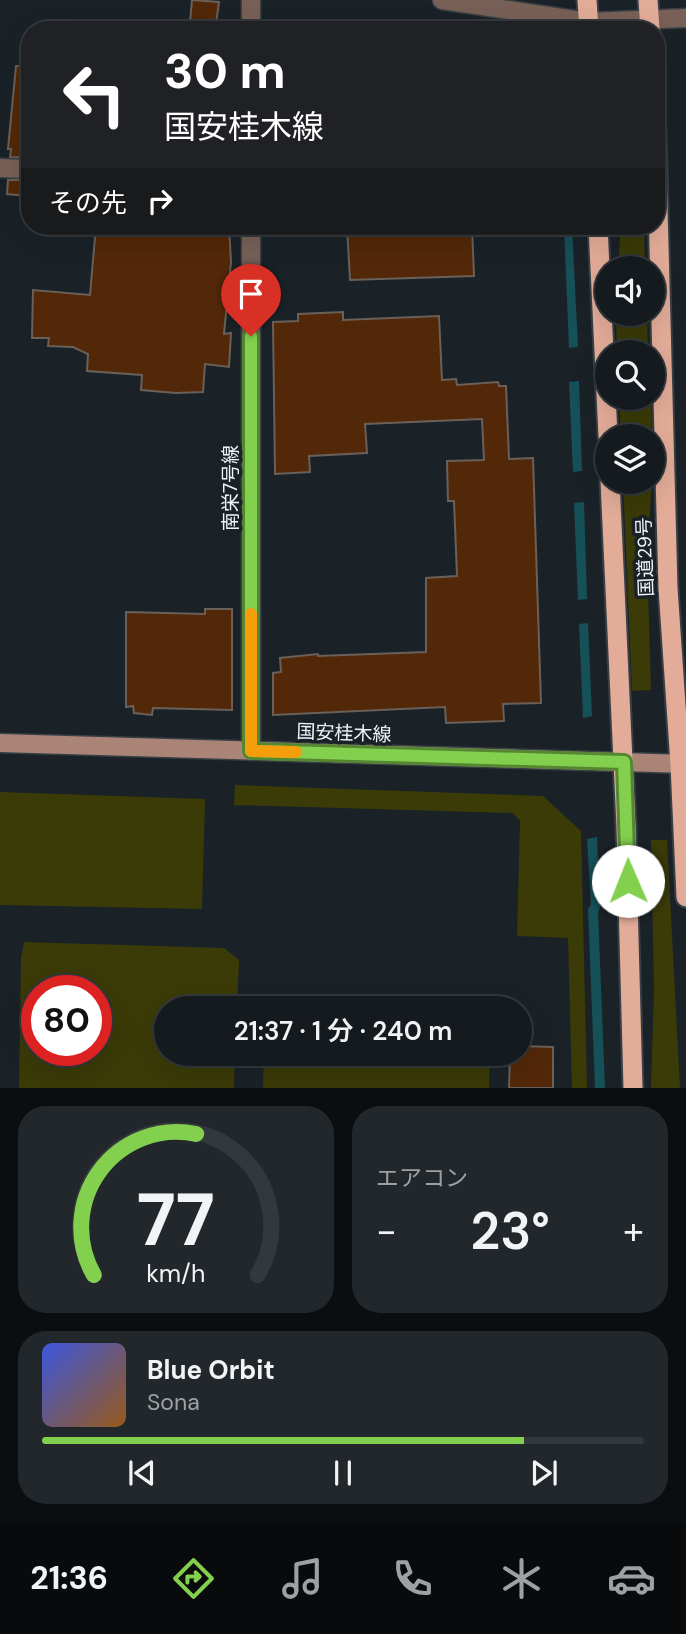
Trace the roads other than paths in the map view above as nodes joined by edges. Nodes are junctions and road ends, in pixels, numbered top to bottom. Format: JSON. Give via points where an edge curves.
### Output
{"nodes":[{"id":1,"x":251,"y":0,"type":"edge"},
{"id":2,"x":442,"y":0,"type":"edge"},
{"id":3,"x":587,"y":0,"type":"edge"},
{"id":4,"x":649,"y":16,"type":"edge"},
{"id":5,"x":686,"y":18,"type":"edge"},
{"id":6,"x":251,"y":21,"type":"edge"},
{"id":7,"x":561,"y":21,"type":"edge"},
{"id":8,"x":589,"y":21,"type":"edge"},
{"id":9,"x":619,"y":21,"type":"edge"},
{"id":10,"x":0,"y":167,"type":"edge"},
{"id":11,"x":21,"y":168,"type":"edge"},
{"id":12,"x":251,"y":235,"type":"edge"},
{"id":13,"x":598,"y":235,"type":"edge"},
{"id":14,"x":659,"y":235,"type":"edge"},
{"id":15,"x":607,"y":424,"type":"edge"},
{"id":16,"x":611,"y":494,"type":"edge"},
{"id":17,"x":0,"y":743,"type":"edge"},
{"id":18,"x":251,"y":751,"type":"junction"},
{"id":19,"x":624,"y":762,"type":"junction"},
{"id":20,"x":683,"y":764,"type":"edge"},
{"id":21,"x":686,"y":897,"type":"edge"},
{"id":22,"x":632,"y":1088,"type":"edge"}],
"edges":[{"from":1,"to":6,"type":"street"},
{"from":2,"to":7,"type":"street"},
{"from":3,"to":8,"type":"highway"},
{"from":4,"to":5,"type":"street"},
{"from":4,"to":9,"type":"street"},
{"from":10,"to":11,"type":"street"},
{"from":12,"to":18,"type":"street","name":"南栄7号線"},
{"from":13,"to":15,"type":"highway"},
{"from":14,"to":20,"type":"highway","name":"国道29号","via":[[668,588]]},
{"from":16,"to":19,"type":"highway","name":"国道29号"},
{"from":17,"to":18,"type":"main road","name":"国安桂木線"},
{"from":18,"to":19,"type":"main road","name":"国安桂木線"},
{"from":19,"to":20,"type":"main road","name":"国安桂木線"},
{"from":19,"to":22,"type":"highway","name":"国道29号"},
{"from":20,"to":21,"type":"highway","name":"国道29号"}]}
